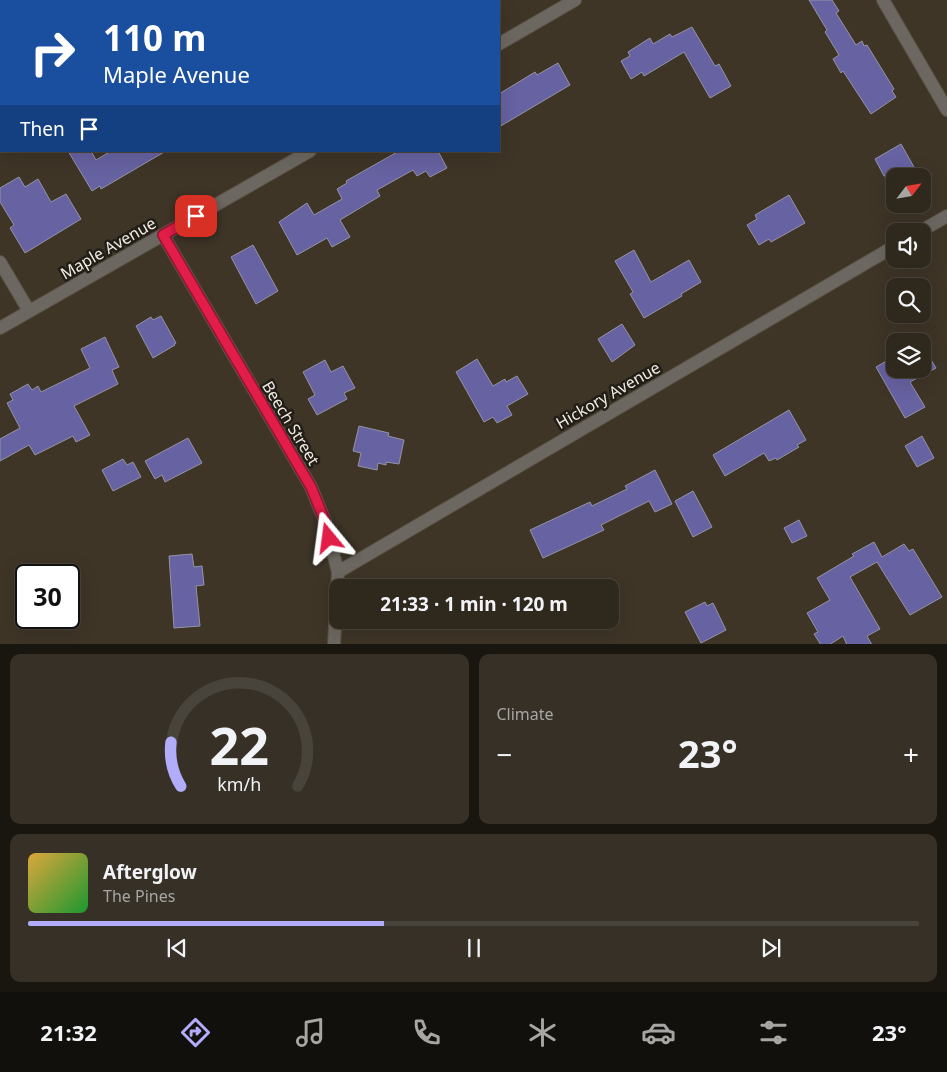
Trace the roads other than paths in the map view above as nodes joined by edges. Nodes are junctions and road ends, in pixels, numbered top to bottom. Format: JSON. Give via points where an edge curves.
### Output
{"nodes":[{"id":1,"x":575,"y":0,"type":"edge"},
{"id":2,"x":883,"y":0,"type":"edge"},
{"id":3,"x":500,"y":43,"type":"edge"},
{"id":4,"x":947,"y":110,"type":"edge"},
{"id":5,"x":308,"y":152,"type":"edge"},
{"id":6,"x":947,"y":216,"type":"edge"},
{"id":7,"x":931,"y":225,"type":"edge"},
{"id":8,"x":163,"y":235,"type":"junction"},
{"id":9,"x":886,"y":251,"type":"edge"},
{"id":10,"x":0,"y":262,"type":"edge"},
{"id":11,"x":29,"y":311,"type":"junction"},
{"id":12,"x":0,"y":328,"type":"edge"},
{"id":13,"x":338,"y":572,"type":"junction"},
{"id":14,"x":334,"y":644,"type":"edge"}],
"edges":[{"from":1,"to":3,"type":"street"},
{"from":2,"to":4,"type":"street"},
{"from":5,"to":8,"type":"street","name":"Maple Avenue"},
{"from":6,"to":7,"type":"street"},
{"from":8,"to":11,"type":"street","name":"Maple Avenue"},
{"from":8,"to":13,"type":"street","name":"Beech Street","via":[[311,487],[325,521]]},
{"from":9,"to":13,"type":"street","name":"Hickory Avenue"},
{"from":10,"to":11,"type":"street"},
{"from":11,"to":12,"type":"street","name":"Maple Avenue"},
{"from":13,"to":14,"type":"street","name":"Beech Street"}]}
